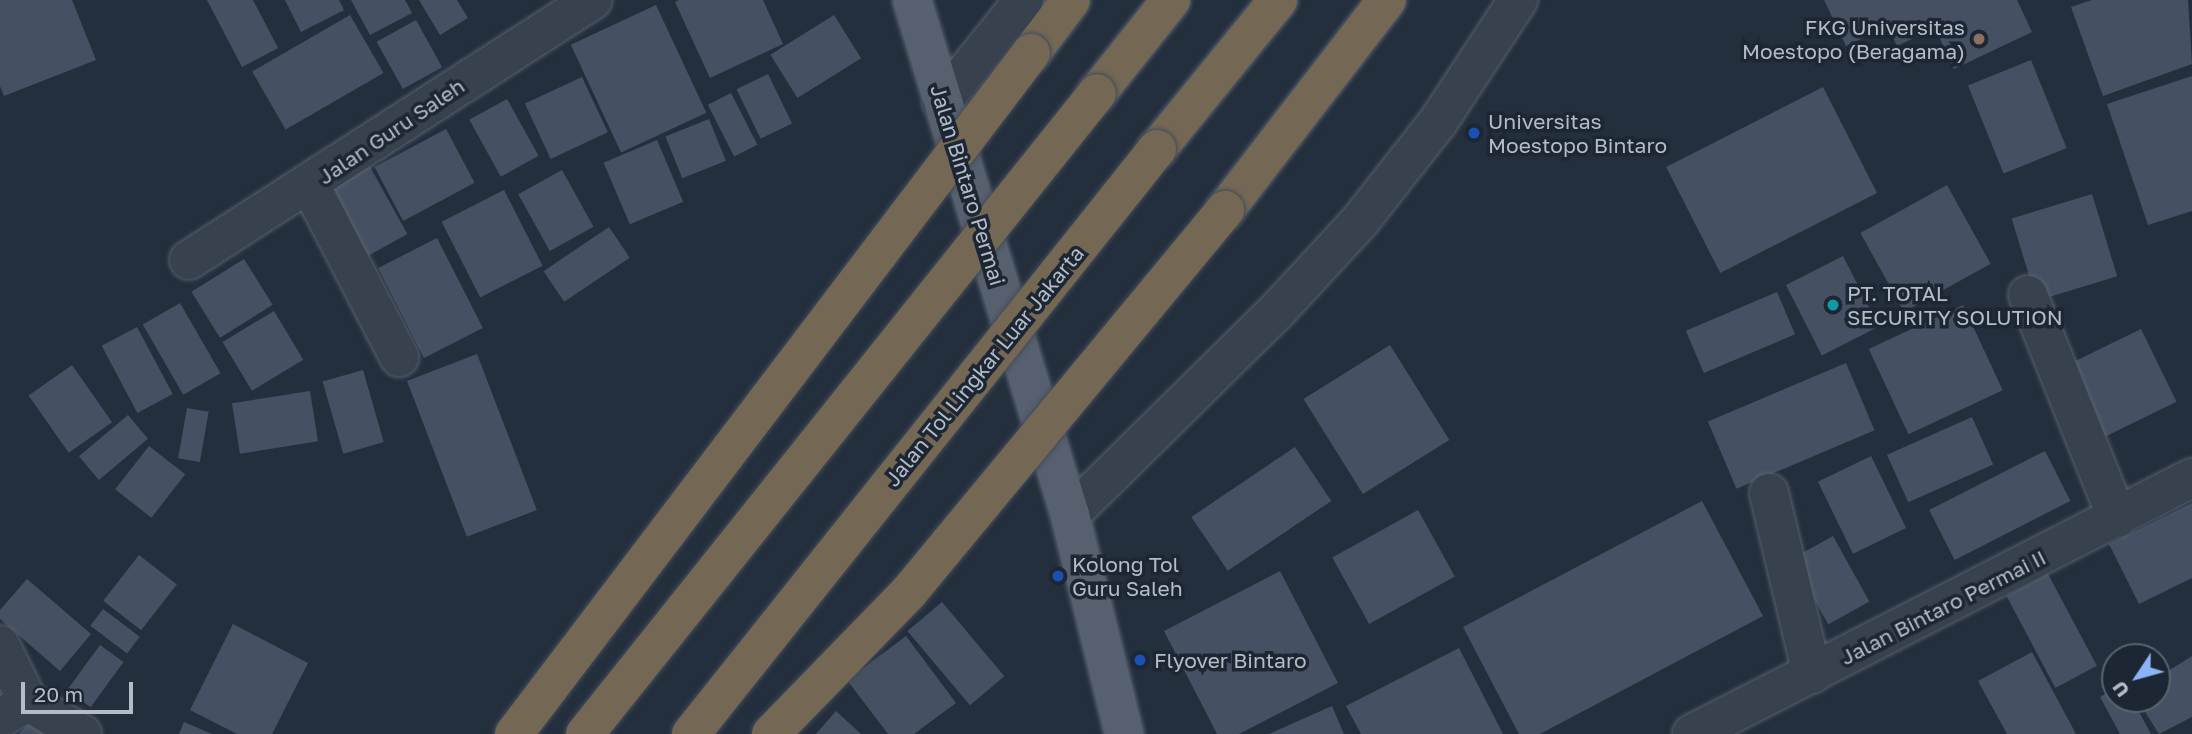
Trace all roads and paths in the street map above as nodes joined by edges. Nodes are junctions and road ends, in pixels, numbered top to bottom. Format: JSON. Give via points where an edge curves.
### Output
{"nodes":[{"id":1,"x":592,"y":0,"type":"edge"},
{"id":2,"x":912,"y":0,"type":"edge"},
{"id":3,"x":1024,"y":0,"type":"edge"},
{"id":4,"x":1071,"y":0,"type":"edge"},
{"id":5,"x":1171,"y":0,"type":"edge"},
{"id":6,"x":1278,"y":0,"type":"edge"},
{"id":7,"x":1387,"y":0,"type":"edge"},
{"id":8,"x":1518,"y":0,"type":"edge"},
{"id":9,"x":942,"y":102,"type":"junction"},
{"id":10,"x":310,"y":185,"type":"junction"},
{"id":11,"x":189,"y":260,"type":"dead end"},
{"id":12,"x":2028,"y":295,"type":"dead end"},
{"id":13,"x":399,"y":358,"type":"dead end"},
{"id":14,"x":2192,"y":478,"type":"edge"},
{"id":15,"x":1769,"y":493,"type":"dead end"},
{"id":16,"x":1070,"y":515,"type":"junction"},
{"id":17,"x":2117,"y":518,"type":"junction"},
{"id":18,"x":0,"y":645,"type":"edge"},
{"id":19,"x":1812,"y":674,"type":"junction"},
{"id":20,"x":14,"y":710,"type":"edge"},
{"id":21,"x":82,"y":734,"type":"edge"},
{"id":22,"x":514,"y":734,"type":"edge"},
{"id":23,"x":585,"y":734,"type":"edge"},
{"id":24,"x":691,"y":734,"type":"edge"},
{"id":25,"x":771,"y":734,"type":"edge"},
{"id":26,"x":1124,"y":734,"type":"edge"},
{"id":27,"x":1692,"y":734,"type":"edge"}],
"edges":[{"from":1,"to":10,"type":"street","name":"Jalan Guru Saleh"},
{"from":2,"to":9,"type":"main road","name":"Jalan Bintaro Permai"},
{"from":3,"to":9,"type":"street"},
{"from":4,"to":22,"type":"highway","bridge":true},
{"from":5,"to":23,"type":"highway","bridge":true},
{"from":6,"to":24,"type":"highway","name":"Jalan Tol Lingkar Luar Jakarta","bridge":true},
{"from":7,"to":25,"type":"highway","bridge":true,"via":[[1225,210],[909,592]]},
{"from":8,"to":16,"type":"street","via":[[1438,122],[1360,221],[1277,312]]},
{"from":9,"to":16,"type":"main road","name":"Jalan Bintaro Permai"},
{"from":10,"to":11,"type":"street","name":"Jalan Guru Saleh"},
{"from":10,"to":13,"type":"street"},
{"from":12,"to":17,"type":"street"},
{"from":14,"to":17,"type":"street","name":"Jalan Bintaro Permai II"},
{"from":15,"to":19,"type":"street"},
{"from":16,"to":26,"type":"main road","name":"Jalan Bintaro Permai"},
{"from":17,"to":19,"type":"street","name":"Jalan Bintaro Permai II"},
{"from":18,"to":20,"type":"street"},
{"from":19,"to":27,"type":"street","name":"Jalan Bintaro Permai II"},
{"from":20,"to":21,"type":"street"}]}
